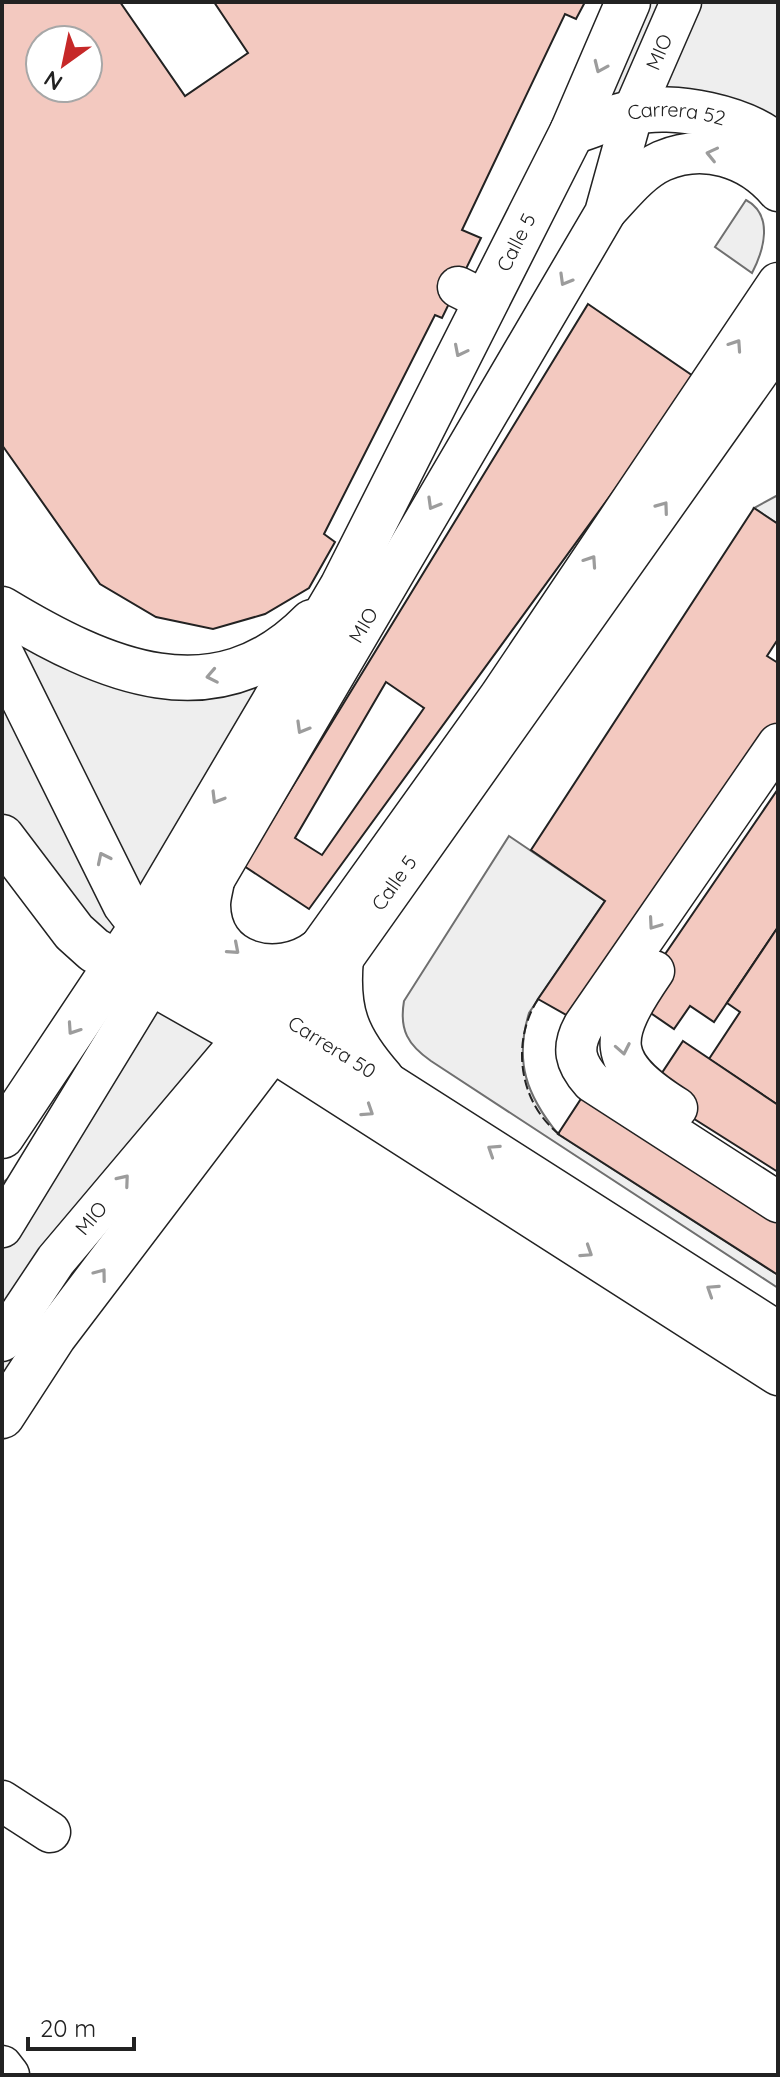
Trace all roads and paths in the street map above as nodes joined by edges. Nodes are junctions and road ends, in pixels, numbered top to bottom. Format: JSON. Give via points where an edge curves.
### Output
{"nodes":[{"id":1,"x":628,"y":2,"type":"edge"},
{"id":2,"x":681,"y":2,"type":"edge"},
{"id":3,"x":633,"y":112,"type":"junction"},
{"id":4,"x":572,"y":132,"type":"junction"},
{"id":5,"x":778,"y":147,"type":"edge"},
{"id":6,"x":778,"y":191,"type":"edge"},
{"id":7,"x":605,"y":213,"type":"junction"},
{"id":8,"x":778,"y":283,"type":"edge"},
{"id":9,"x":778,"y":341,"type":"edge"},
{"id":10,"x":760,"y":387,"type":"edge"},
{"id":11,"x":342,"y":587,"type":"junction"},
{"id":12,"x":2,"y":609,"type":"edge"},
{"id":13,"x":2,"y":656,"type":"edge"},
{"id":14,"x":778,"y":744,"type":"edge"},
{"id":15,"x":778,"y":789,"type":"edge"},
{"id":16,"x":2,"y":837,"type":"edge"},
{"id":17,"x":214,"y":880,"type":"junction"},
{"id":18,"x":157,"y":936,"type":"junction"},
{"id":19,"x":331,"y":952,"type":"junction"},
{"id":20,"x":133,"y":973,"type":"junction"},
{"id":21,"x":269,"y":1029,"type":"junction"},
{"id":22,"x":382,"y":1079,"type":"junction"},
{"id":23,"x":2,"y":1136,"type":"edge"},
{"id":24,"x":778,"y":1172,"type":"edge"},
{"id":25,"x":778,"y":1202,"type":"edge"},
{"id":26,"x":2,"y":1227,"type":"edge"},
{"id":27,"x":778,"y":1332,"type":"edge"},
{"id":28,"x":2,"y":1341,"type":"edge"},
{"id":29,"x":778,"y":1375,"type":"edge"},
{"id":30,"x":2,"y":1416,"type":"edge"},
{"id":31,"x":2,"y":1801,"type":"edge"},
{"id":32,"x":50,"y":1832,"type":"dead end"},
{"id":33,"x":2,"y":2066,"type":"edge"},
{"id":34,"x":9,"y":2075,"type":"edge"}],
"edges":[{"from":1,"to":4,"type":"main road","name":"Calle 5","one_way":true},
{"from":2,"to":3,"type":"street","name":"MIO"},
{"from":3,"to":4,"type":"main road","name":"Carrera 52"},
{"from":3,"to":5,"type":"main road","name":"Carrera 52","via":[[679,110],[726,119]]},
{"from":3,"to":7,"type":"street","name":"MIO"},
{"from":4,"to":11,"type":"main road","name":"Calle 5","one_way":true,"via":[[472,294]]},
{"from":6,"to":7,"type":"street","one_way":true,"via":[[749,165],[699,151],[661,161]]},
{"from":7,"to":17,"type":"street","name":"MIO","one_way":true},
{"from":19,"to":8,"type":"street","one_way":true},
{"from":9,"to":10,"type":"main road","name":"Calle 5"},
{"from":19,"to":10,"type":"main road","name":"Calle 5","one_way":true},
{"from":11,"to":12,"type":"main road","one_way":true,"via":[[283,647],[250,666],[203,678],[151,676],[121,668]]},
{"from":11,"to":18,"type":"main road","name":"Calle 5","one_way":true},
{"from":18,"to":13,"type":"main road","name":"Carrera 50","one_way":true,"via":[[125,904]]},
{"from":14,"to":25,"type":"street","one_way":true,"via":[[575,1045],[578,1064],[592,1082]]},
{"from":15,"to":24,"type":"street","one_way":true,"via":[[625,1015],[621,1045],[625,1061],[643,1086]]},
{"from":16,"to":20,"type":"main road","name":"Carrera 50","via":[[74,932]]},
{"from":17,"to":18,"type":"street","name":"MIO"},
{"from":17,"to":19,"type":"street","one_way":true,"via":[[210,907],[218,934],[236,954],[281,967]]},
{"from":18,"to":20,"type":"main road","name":"Calle 5"},
{"from":18,"to":21,"type":"main road","name":"Carrera 50"},
{"from":19,"to":21,"type":"main road","name":"Calle 5"},
{"from":19,"to":22,"type":"main road","via":[[345,1025],[360,1054]]},
{"from":20,"to":21,"type":"main road","name":"Carrera 50"},
{"from":20,"to":23,"type":"main road","name":"Calle 5","one_way":true},
{"from":20,"to":26,"type":"street"},
{"from":21,"to":22,"type":"street","name":"Carrera 50"},
{"from":28,"to":21,"type":"street","name":"MIO","one_way":true,"via":[[56,1260]]},
{"from":21,"to":29,"type":"street","name":"Carrera 50","one_way":true},
{"from":30,"to":21,"type":"main road","name":"Calle 5","one_way":true},
{"from":27,"to":22,"type":"street","name":"Carrera 50","one_way":true},
{"from":31,"to":32,"type":"street"},
{"from":33,"to":34,"type":"street"}]}
